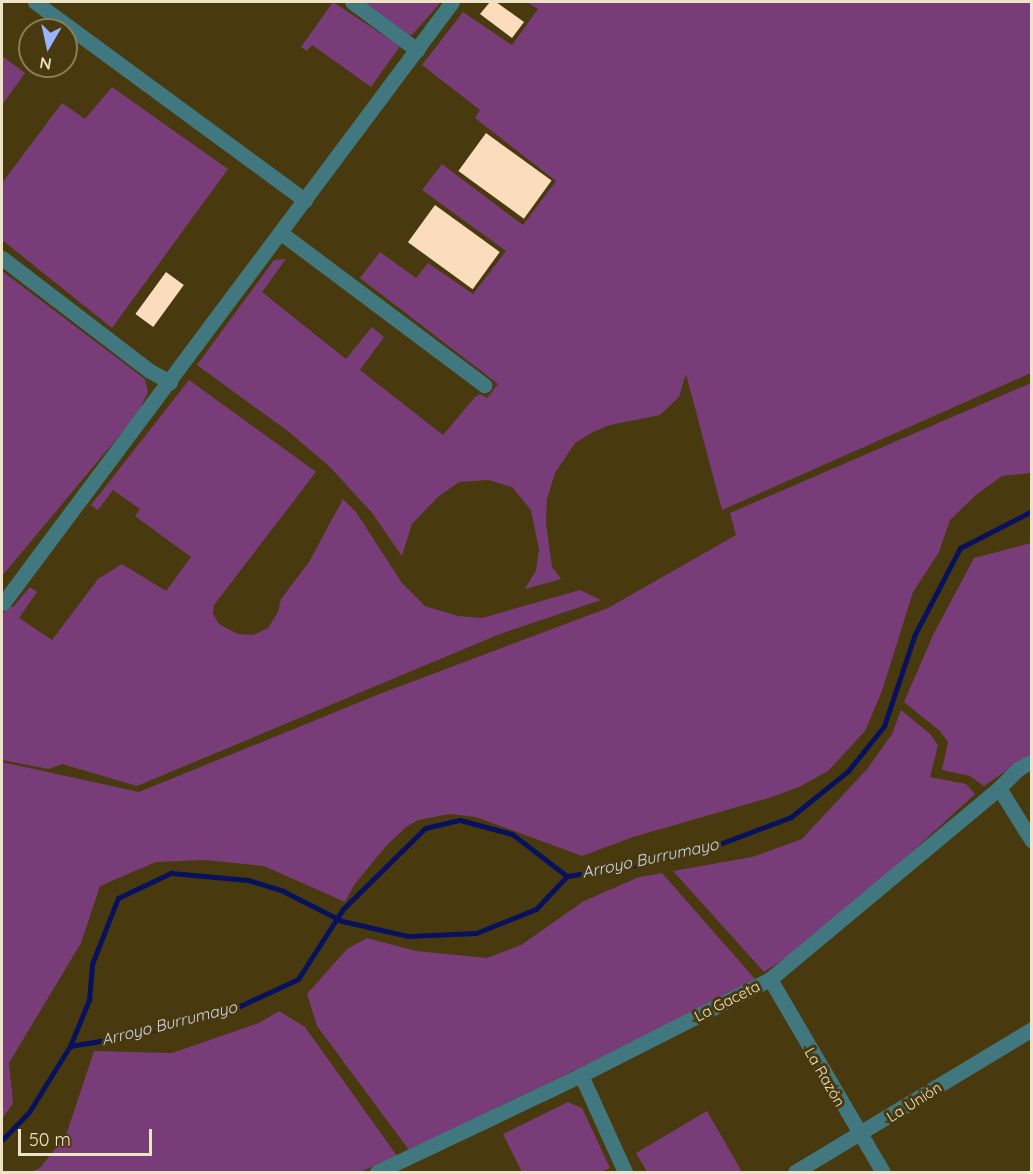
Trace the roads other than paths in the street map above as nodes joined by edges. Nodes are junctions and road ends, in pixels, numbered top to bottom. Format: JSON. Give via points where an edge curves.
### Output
{"nodes":[{"id":1,"x":35,"y":2,"type":"edge"},
{"id":2,"x":352,"y":2,"type":"edge"},
{"id":3,"x":452,"y":2,"type":"edge"},
{"id":4,"x":417,"y":50,"type":"junction"},
{"id":5,"x":305,"y":200,"type":"junction"},
{"id":6,"x":281,"y":233,"type":"junction"},
{"id":7,"x":2,"y":258,"type":"edge"},
{"id":8,"x":170,"y":382,"type":"junction"},
{"id":9,"x":484,"y":385,"type":"dead end"},
{"id":10,"x":3,"y":603,"type":"dead end"},
{"id":11,"x":1032,"y":761,"type":"edge"},
{"id":12,"x":999,"y":788,"type":"junction"},
{"id":13,"x":1032,"y":841,"type":"edge"},
{"id":14,"x":770,"y":980,"type":"junction"},
{"id":15,"x":1032,"y":1029,"type":"edge"},
{"id":16,"x":581,"y":1075,"type":"junction"},
{"id":17,"x":859,"y":1136,"type":"junction"},
{"id":18,"x":377,"y":1173,"type":"edge"},
{"id":19,"x":625,"y":1173,"type":"edge"},
{"id":20,"x":795,"y":1173,"type":"edge"},
{"id":21,"x":883,"y":1173,"type":"edge"}],
"edges":[{"from":1,"to":5,"type":"street"},
{"from":2,"to":4,"type":"street"},
{"from":3,"to":4,"type":"street"},
{"from":4,"to":5,"type":"street"},
{"from":5,"to":6,"type":"street"},
{"from":6,"to":8,"type":"street"},
{"from":6,"to":9,"type":"street"},
{"from":7,"to":8,"type":"street","via":[[150,371]]},
{"from":8,"to":10,"type":"street"},
{"from":11,"to":12,"type":"street","name":"La Gaceta"},
{"from":12,"to":13,"type":"street"},
{"from":12,"to":14,"type":"street","name":"La Gaceta"},
{"from":14,"to":16,"type":"street","name":"La Gaceta"},
{"from":14,"to":17,"type":"street","name":"La Razón"},
{"from":15,"to":17,"type":"street","name":"La Unión"},
{"from":16,"to":18,"type":"street","name":"La Gaceta"},
{"from":16,"to":19,"type":"street"},
{"from":17,"to":20,"type":"street","name":"La Unión"},
{"from":17,"to":21,"type":"street","name":"La Razón"}]}
